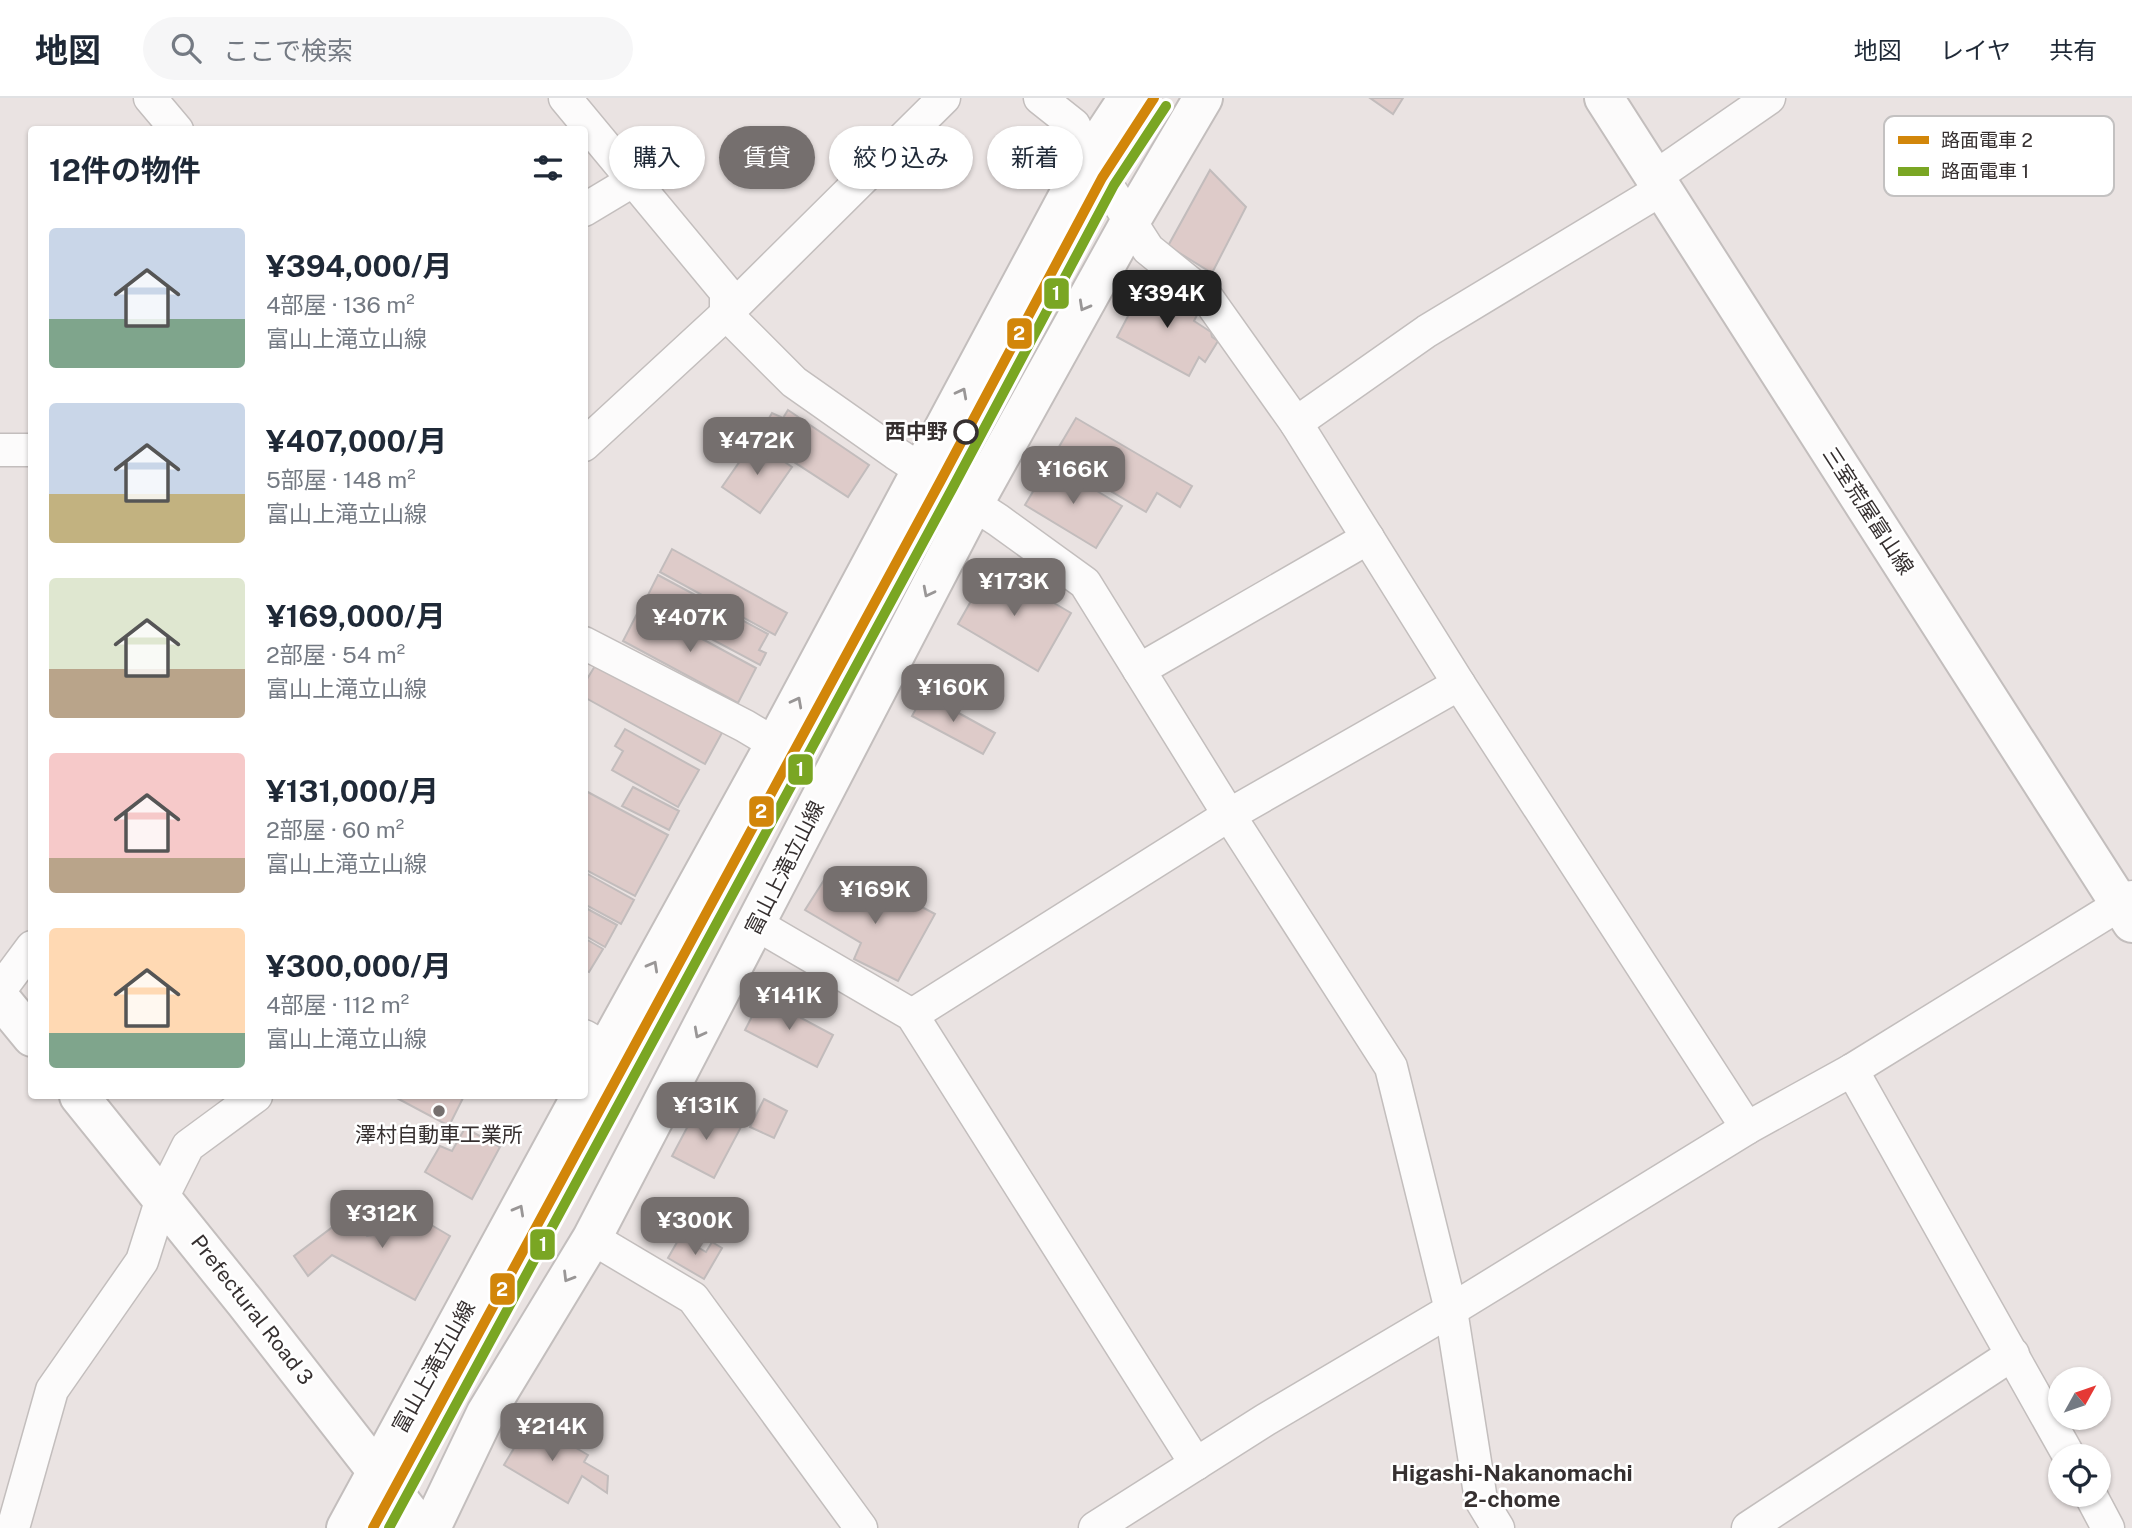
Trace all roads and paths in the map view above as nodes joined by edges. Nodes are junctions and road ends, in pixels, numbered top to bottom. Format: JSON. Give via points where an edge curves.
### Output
{"nodes":[{"id":1,"x":150,"y":98,"type":"edge"},
{"id":2,"x":565,"y":98,"type":"edge"},
{"id":3,"x":944,"y":98,"type":"edge"},
{"id":4,"x":1040,"y":98,"type":"edge"},
{"id":5,"x":1128,"y":98,"type":"edge"},
{"id":6,"x":1203,"y":98,"type":"edge"},
{"id":7,"x":1604,"y":98,"type":"edge"},
{"id":8,"x":1769,"y":98,"type":"edge"},
{"id":9,"x":174,"y":126,"type":"edge"},
{"id":10,"x":609,"y":150,"type":"edge"},
{"id":11,"x":1089,"y":157,"type":"junction"},
{"id":12,"x":1658,"y":183,"type":"junction"},
{"id":13,"x":619,"y":189,"type":"edge"},
{"id":14,"x":641,"y":189,"type":"edge"},
{"id":15,"x":588,"y":208,"type":"edge"},
{"id":16,"x":1130,"y":222,"type":"junction"},
{"id":17,"x":726,"y":314,"type":"junction"},
{"id":18,"x":1296,"y":423,"type":"junction"},
{"id":19,"x":588,"y":441,"type":"edge"},
{"id":20,"x":0,"y":450,"type":"edge"},
{"id":21,"x":28,"y":450,"type":"edge"},
{"id":22,"x":921,"y":469,"type":"junction"},
{"id":23,"x":973,"y":505,"type":"junction"},
{"id":24,"x":1368,"y":538,"type":"junction"},
{"id":25,"x":588,"y":645,"type":"edge"},
{"id":26,"x":1139,"y":670,"type":"junction"},
{"id":27,"x":1459,"y":684,"type":"junction"},
{"id":28,"x":775,"y":744,"type":"junction"},
{"id":29,"x":1228,"y":815,"type":"junction"},
{"id":30,"x":2128,"y":909,"type":"edge"},
{"id":31,"x":756,"y":924,"type":"junction"},
{"id":32,"x":28,"y":952,"type":"edge"},
{"id":33,"x":0,"y":990,"type":"edge"},
{"id":34,"x":0,"y":998,"type":"edge"},
{"id":35,"x":912,"y":1015,"type":"junction"},
{"id":36,"x":28,"y":1032,"type":"edge"},
{"id":37,"x":596,"y":1043,"type":"edge"},
{"id":38,"x":1852,"y":1070,"type":"junction"},
{"id":39,"x":588,"y":1074,"type":"edge"},
{"id":40,"x":81,"y":1099,"type":"edge"},
{"id":41,"x":252,"y":1099,"type":"edge"},
{"id":42,"x":580,"y":1099,"type":"edge"},
{"id":43,"x":1747,"y":1128,"type":"junction"},
{"id":44,"x":162,"y":1198,"type":"junction"},
{"id":45,"x":592,"y":1238,"type":"junction"},
{"id":46,"x":1451,"y":1310,"type":"junction"},
{"id":47,"x":2013,"y":1354,"type":"junction"},
{"id":48,"x":2062,"y":1444,"type":"edge"},
{"id":49,"x":1196,"y":1464,"type":"junction"},
{"id":50,"x":377,"y":1470,"type":"junction"},
{"id":51,"x":2097,"y":1507,"type":"edge"},
{"id":52,"x":13,"y":1528,"type":"edge"},
{"id":53,"x":346,"y":1528,"type":"edge"},
{"id":54,"x":421,"y":1528,"type":"edge"},
{"id":55,"x":431,"y":1528,"type":"edge"},
{"id":56,"x":861,"y":1528,"type":"edge"},
{"id":57,"x":1095,"y":1528,"type":"edge"},
{"id":58,"x":1498,"y":1528,"type":"edge"},
{"id":59,"x":1748,"y":1528,"type":"edge"},
{"id":60,"x":2108,"y":1528,"type":"edge"}],
"edges":[{"from":1,"to":9,"type":"street"},
{"from":2,"to":10,"type":"street"},
{"from":3,"to":17,"type":"street"},
{"from":4,"to":11,"type":"street","via":[[1074,125]]},
{"from":5,"to":11,"type":"main road"},
{"from":6,"to":16,"type":"main road","name":"富山上滝立山線"},
{"from":7,"to":12,"type":"main road","name":"三室荒屋富山線"},
{"from":8,"to":12,"type":"street"},
{"from":11,"to":16,"type":"street"},
{"from":22,"to":11,"type":"main road","one_way":true},
{"from":12,"to":18,"type":"street","via":[[1427,331]]},
{"from":12,"to":30,"type":"main road","name":"三室荒屋富山線"},
{"from":13,"to":15,"type":"street"},
{"from":14,"to":17,"type":"street","via":[[726,292]]},
{"from":16,"to":18,"type":"street","via":[[1148,249],[1206,296]]},
{"from":16,"to":23,"type":"main road","name":"富山上滝立山線","one_way":true},
{"from":17,"to":19,"type":"street"},
{"from":17,"to":22,"type":"street","via":[[794,382]]},
{"from":18,"to":24,"type":"street"},
{"from":20,"to":21,"type":"street"},
{"from":22,"to":23,"type":"street"},
{"from":28,"to":22,"type":"main road","one_way":true},
{"from":23,"to":26,"type":"street","via":[[1085,583]]},
{"from":23,"to":31,"type":"main road","name":"富山上滝立山線","one_way":true},
{"from":24,"to":26,"type":"street"},
{"from":24,"to":27,"type":"street"},
{"from":25,"to":28,"type":"street"},
{"from":26,"to":29,"type":"street"},
{"from":27,"to":29,"type":"street"},
{"from":27,"to":43,"type":"street"},
{"from":37,"to":28,"type":"main road","one_way":true},
{"from":29,"to":35,"type":"street"},
{"from":29,"to":46,"type":"street","via":[[1391,1067]]},
{"from":30,"to":38,"type":"street"},
{"from":31,"to":35,"type":"street"},
{"from":31,"to":45,"type":"main road","name":"富山上滝立山線","one_way":true},
{"from":32,"to":33,"type":"street"},
{"from":34,"to":36,"type":"main road"},
{"from":35,"to":49,"type":"street"},
{"from":37,"to":39,"type":"main road"},
{"from":38,"to":43,"type":"street"},
{"from":38,"to":47,"type":"street"},
{"from":40,"to":44,"type":"main road","name":"Prefectural Road 3"},
{"from":41,"to":44,"type":"street","via":[[188,1146]]},
{"from":50,"to":42,"type":"main road","name":"富山上滝立山線","one_way":true},
{"from":43,"to":46,"type":"street"},
{"from":44,"to":50,"type":"main road","name":"Prefectural Road 3"},
{"from":44,"to":52,"type":"street","via":[[142,1261],[52,1390]]},
{"from":45,"to":55,"type":"main road","name":"富山上滝立山線","one_way":true,"via":[[486,1413]]},
{"from":45,"to":56,"type":"street","via":[[693,1298]]},
{"from":46,"to":49,"type":"street"},
{"from":46,"to":58,"type":"street","via":[[1481,1500]]},
{"from":47,"to":48,"type":"street"},
{"from":47,"to":59,"type":"street"},
{"from":49,"to":57,"type":"street"},
{"from":50,"to":53,"type":"main road","name":"富山上滝立山線"},
{"from":50,"to":54,"type":"main road","name":"Prefectural Road 3"},
{"from":51,"to":60,"type":"street"}]}
